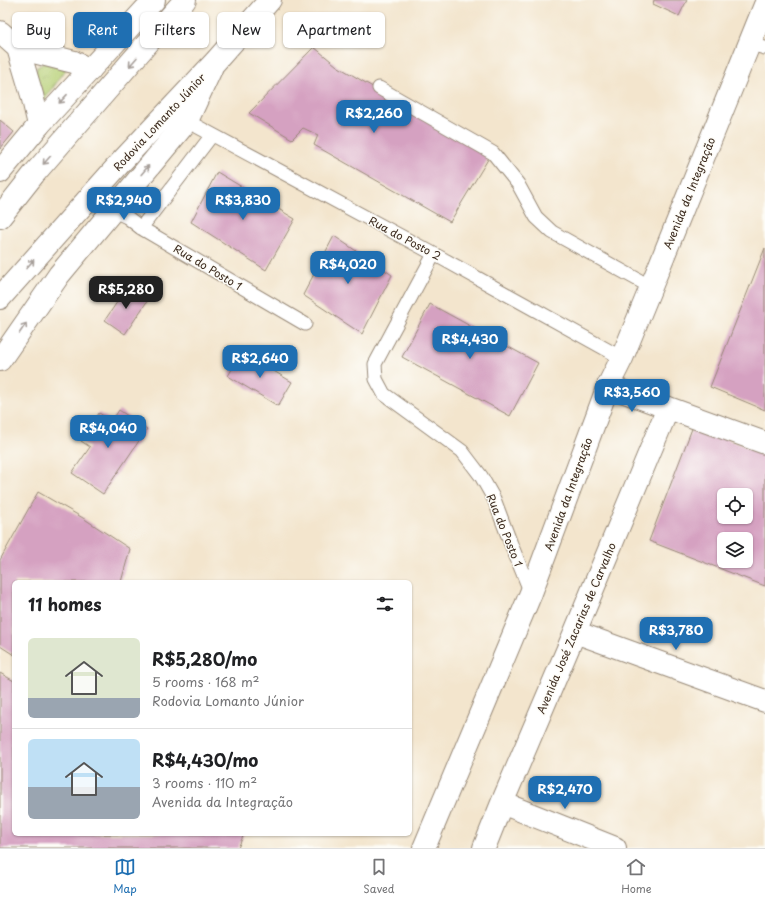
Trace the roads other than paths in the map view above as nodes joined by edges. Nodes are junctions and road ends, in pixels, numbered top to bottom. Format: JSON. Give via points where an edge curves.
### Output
{"nodes":[{"id":1,"x":154,"y":0,"type":"edge"},
{"id":2,"x":185,"y":0,"type":"edge"},
{"id":3,"x":270,"y":0,"type":"edge"},
{"id":4,"x":765,"y":6,"type":"edge"},
{"id":5,"x":0,"y":32,"type":"edge"},
{"id":6,"x":12,"y":43,"type":"edge"},
{"id":7,"x":758,"y":46,"type":"edge"},
{"id":8,"x":18,"y":48,"type":"joint"},
{"id":9,"x":215,"y":62,"type":"junction"},
{"id":10,"x":90,"y":70,"type":"junction"},
{"id":11,"x":379,"y":88,"type":"dead end"},
{"id":12,"x":187,"y":121,"type":"junction"},
{"id":13,"x":39,"y":125,"type":"junction"},
{"id":14,"x":212,"y":135,"type":"junction"},
{"id":15,"x":0,"y":172,"type":"edge"},
{"id":16,"x":112,"y":210,"type":"junction"},
{"id":17,"x":0,"y":217,"type":"edge"},
{"id":18,"x":141,"y":228,"type":"junction"},
{"id":19,"x":434,"y":254,"type":"junction"},
{"id":20,"x":651,"y":287,"type":"junction"},
{"id":21,"x":2,"y":296,"type":"edge"},
{"id":22,"x":305,"y":324,"type":"dead end"},
{"id":23,"x":622,"y":358,"type":"junction"},
{"id":24,"x":0,"y":360,"type":"edge"},
{"id":25,"x":608,"y":386,"type":"junction"},
{"id":26,"x":668,"y":408,"type":"junction"},
{"id":27,"x":765,"y":443,"type":"edge"},
{"id":28,"x":531,"y":593,"type":"junction"},
{"id":29,"x":575,"y":632,"type":"junction"},
{"id":30,"x":765,"y":701,"type":"edge"},
{"id":31,"x":502,"y":803,"type":"junction"},
{"id":32,"x":424,"y":848,"type":"edge"},
{"id":33,"x":484,"y":848,"type":"edge"},
{"id":34,"x":615,"y":848,"type":"edge"}],
"edges":[{"from":1,"to":10,"type":"main road"},
{"from":2,"to":17,"type":"main road","one_way":true,"via":[[34,174]]},
{"from":3,"to":9,"type":"main road","name":"Rodovia Lomanto Júnior"},
{"from":4,"to":7,"type":"main road","name":"Avenida da Integração"},
{"from":5,"to":6,"type":"main road"},
{"from":7,"to":20,"type":"main road","name":"Avenida da Integração"},
{"from":8,"to":10,"type":"main road","via":[[74,62]]},
{"from":8,"to":13,"type":"main road"},
{"from":9,"to":12,"type":"main road"},
{"from":21,"to":9,"type":"main road","name":"Rodovia Lomanto Júnior","one_way":true,"via":[[122,160]]},
{"from":10,"to":13,"type":"main road","one_way":true},
{"from":11,"to":20,"type":"lane","via":[[493,153],[518,184],[536,217],[552,232]]},
{"from":12,"to":14,"type":"lane","name":"Rua do Posto 2"},
{"from":16,"to":12,"type":"main road","one_way":true},
{"from":13,"to":15,"type":"main road"},
{"from":14,"to":18,"type":"lane"},
{"from":14,"to":19,"type":"lane","name":"Rua do Posto 2"},
{"from":16,"to":18,"type":"lane","name":"Rua do Posto 1"},
{"from":24,"to":16,"type":"main road","one_way":true,"via":[[59,275]]},
{"from":18,"to":22,"type":"lane","name":"Rua do Posto 1"},
{"from":19,"to":23,"type":"lane","name":"Rua do Posto 2"},
{"from":19,"to":28,"type":"lane","name":"Rua do Posto 1","via":[[375,364],[376,379],[384,394],[462,451],[481,476],[494,499]]},
{"from":20,"to":23,"type":"main road","name":"Avenida da Integração"},
{"from":23,"to":25,"type":"main road","name":"Avenida da Integração"},
{"from":25,"to":26,"type":"main road"},
{"from":25,"to":28,"type":"main road","name":"Avenida da Integração"},
{"from":26,"to":27,"type":"main road"},
{"from":26,"to":29,"type":"main road","name":"Avenida José Zacarias de Carvalho"},
{"from":28,"to":32,"type":"main road","name":"Avenida da Integração"},
{"from":29,"to":30,"type":"main road"},
{"from":29,"to":31,"type":"main road","name":"Avenida José Zacarias de Carvalho"},
{"from":31,"to":33,"type":"main road","name":"Avenida José Zacarias de Carvalho"},
{"from":31,"to":34,"type":"main road"}]}
